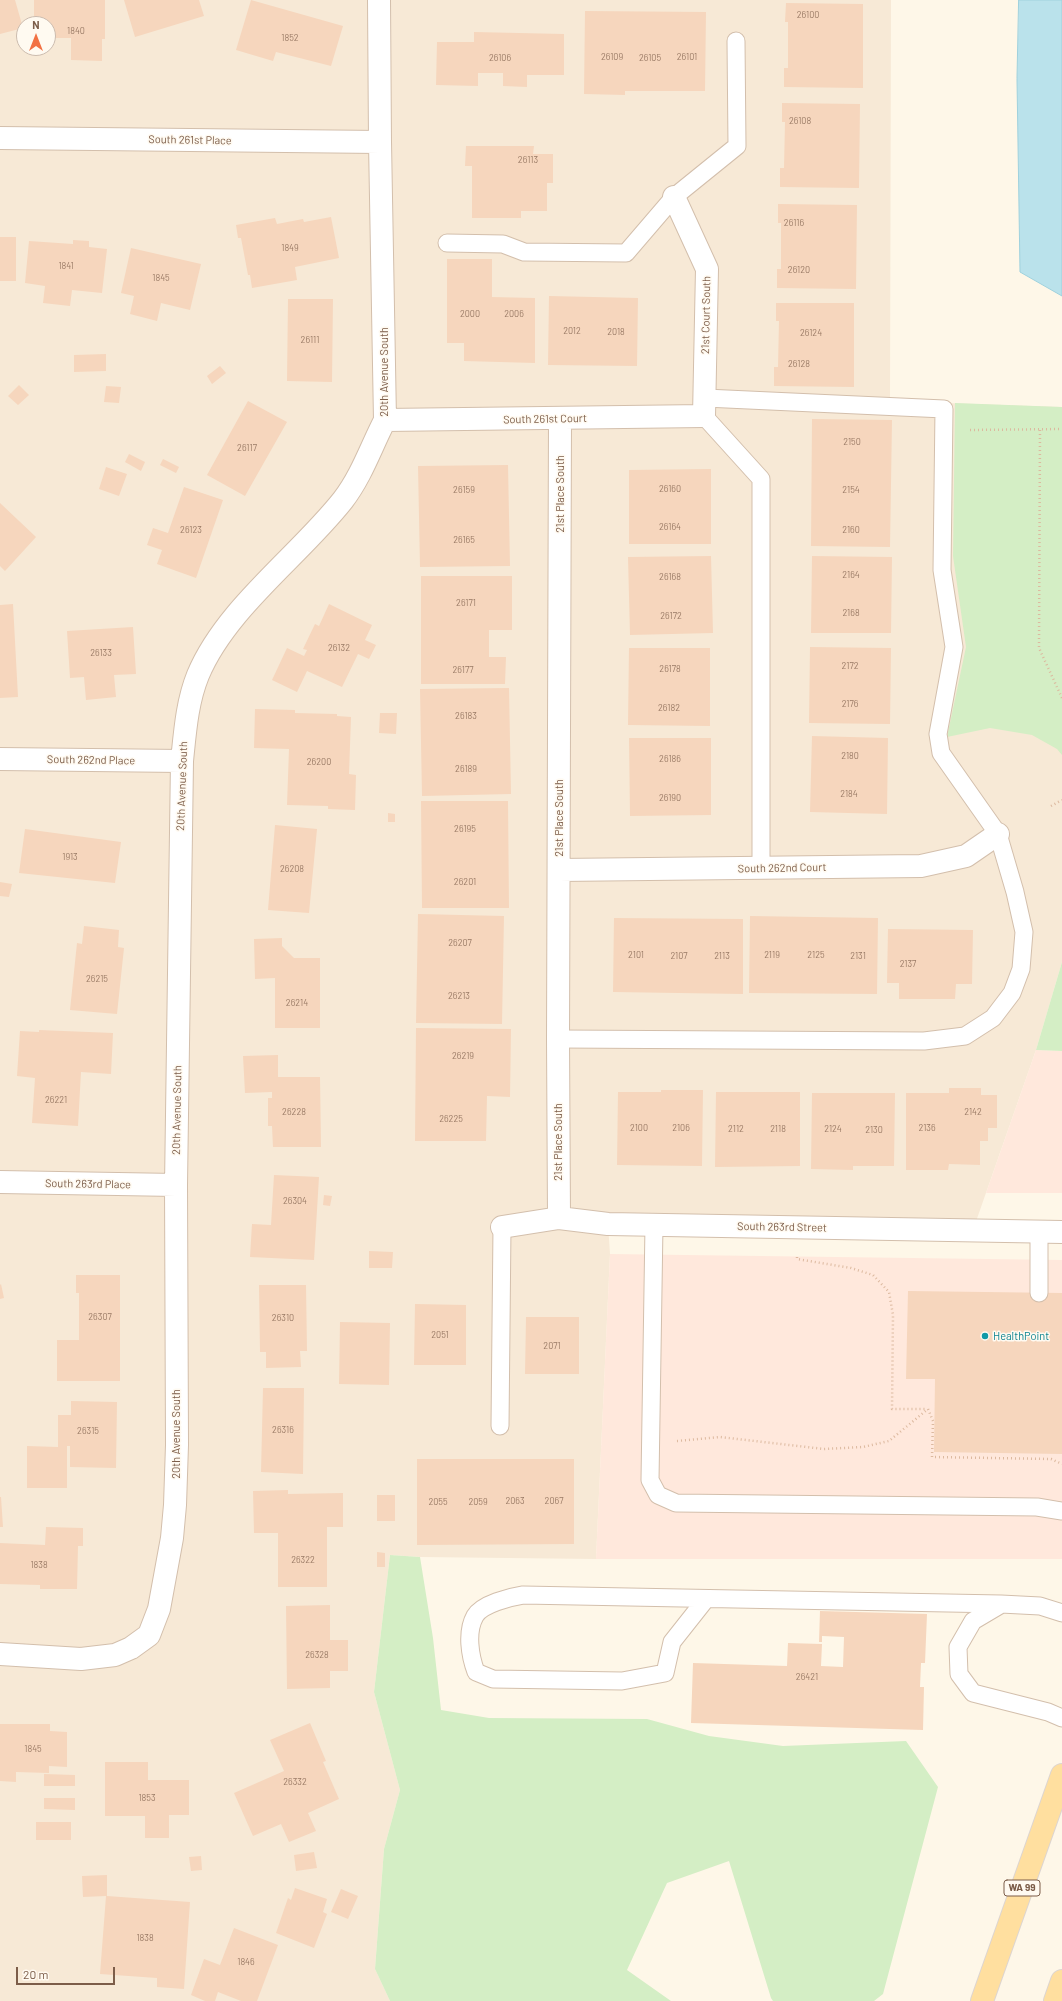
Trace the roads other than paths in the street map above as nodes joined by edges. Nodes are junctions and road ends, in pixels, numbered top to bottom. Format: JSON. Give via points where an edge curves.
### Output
{"nodes":[{"id":1,"x":379,"y":0,"type":"edge"},
{"id":2,"x":736,"y":41,"type":"dead end"},
{"id":3,"x":0,"y":138,"type":"edge"},
{"id":4,"x":380,"y":142,"type":"junction"},
{"id":5,"x":674,"y":197,"type":"junction"},
{"id":6,"x":447,"y":243,"type":"dead end"},
{"id":7,"x":705,"y":407,"type":"junction"},
{"id":8,"x":560,"y":419,"type":"junction"},
{"id":9,"x":386,"y":420,"type":"junction"},
{"id":10,"x":0,"y":759,"type":"edge"},
{"id":11,"x":182,"y":761,"type":"junction"},
{"id":12,"x":998,"y":834,"type":"junction"},
{"id":13,"x":761,"y":868,"type":"junction"},
{"id":14,"x":558,"y":870,"type":"junction"},
{"id":15,"x":558,"y":1039,"type":"junction"},
{"id":16,"x":0,"y":1182,"type":"edge"},
{"id":17,"x":176,"y":1185,"type":"junction"},
{"id":18,"x":559,"y":1218,"type":"junction"},
{"id":19,"x":654,"y":1225,"type":"junction"},
{"id":20,"x":502,"y":1226,"type":"joint"},
{"id":21,"x":1039,"y":1231,"type":"junction"},
{"id":22,"x":1062,"y":1232,"type":"edge"},
{"id":23,"x":1039,"y":1293,"type":"dead end"},
{"id":24,"x":500,"y":1426,"type":"dead end"},
{"id":25,"x":1062,"y":1511,"type":"edge"},
{"id":26,"x":706,"y":1599,"type":"junction"},
{"id":27,"x":1001,"y":1604,"type":"junction"},
{"id":28,"x":1062,"y":1613,"type":"edge"},
{"id":29,"x":0,"y":1654,"type":"edge"},
{"id":30,"x":1062,"y":1718,"type":"edge"},
{"id":31,"x":1062,"y":1775,"type":"edge"},
{"id":32,"x":1062,"y":1981,"type":"edge"},
{"id":33,"x":982,"y":2001,"type":"edge"},
{"id":34,"x":1055,"y":2001,"type":"edge"}],
"edges":[{"from":1,"to":4,"type":"street","name":"20th Avenue South"},
{"from":2,"to":5,"type":"lane","via":[[737,146]]},
{"from":3,"to":4,"type":"street","name":"South 261st Place"},
{"from":4,"to":9,"type":"street","name":"20th Avenue South"},
{"from":5,"to":6,"type":"lane","via":[[626,253],[524,252],[503,244]]},
{"from":5,"to":7,"type":"street","name":"21st Court South","via":[[707,269]]},
{"from":7,"to":8,"type":"street","name":"South 261st Court"},
{"from":7,"to":12,"type":"lane","via":[[944,409],[942,570],[954,647],[938,734],[941,753]]},
{"from":7,"to":13,"type":"lane","via":[[761,479]]},
{"from":8,"to":9,"type":"street","name":"South 261st Court"},
{"from":8,"to":14,"type":"street","name":"21st Place South"},
{"from":9,"to":11,"type":"street","name":"20th Avenue South","via":[[349,491],[255,593],[207,656],[191,694]]},
{"from":10,"to":11,"type":"street","name":"South 262nd Place"},
{"from":11,"to":17,"type":"street","name":"20th Avenue South"},
{"from":12,"to":13,"type":"street","name":"South 262nd Court","via":[[966,856],[921,866]]},
{"from":12,"to":15,"type":"lane","via":[[1016,892],[1024,932],[1021,969],[1012,993],[993,1018],[964,1036],[924,1041]]},
{"from":13,"to":14,"type":"street","name":"South 262nd Court"},
{"from":14,"to":15,"type":"street","name":"21st Place South"},
{"from":15,"to":18,"type":"street","name":"21st Place South"},
{"from":16,"to":17,"type":"street","name":"South 263rd Place"},
{"from":17,"to":29,"type":"street","name":"20th Avenue South","via":[[175,1505],[172,1538],[159,1609],[149,1634],[126,1651],[115,1655],[62,1659]]},
{"from":18,"to":19,"type":"street","name":"South 263rd Street","via":[[608,1224]]},
{"from":18,"to":20,"type":"street","name":"South 263rd Street"},
{"from":19,"to":21,"type":"street","name":"South 263rd Street"},
{"from":19,"to":25,"type":"lane","via":[[650,1480],[658,1495],[676,1503],[1037,1507]]},
{"from":20,"to":24,"type":"lane"},
{"from":21,"to":22,"type":"street","name":"South 263rd Street"},
{"from":21,"to":23,"type":"lane"},
{"from":26,"to":26,"type":"lane","via":[[523,1595],[510,1597],[492,1603],[475,1616],[470,1651],[476,1672],[493,1679],[622,1681],[665,1673],[672,1642]]},
{"from":26,"to":27,"type":"lane"},
{"from":27,"to":28,"type":"lane","via":[[1040,1606]]},
{"from":27,"to":30,"type":"lane","via":[[973,1621],[958,1647],[959,1674],[973,1693]]},
{"from":31,"to":33,"type":"main road","number":"WA 99"},
{"from":32,"to":34,"type":"main road"}]}
